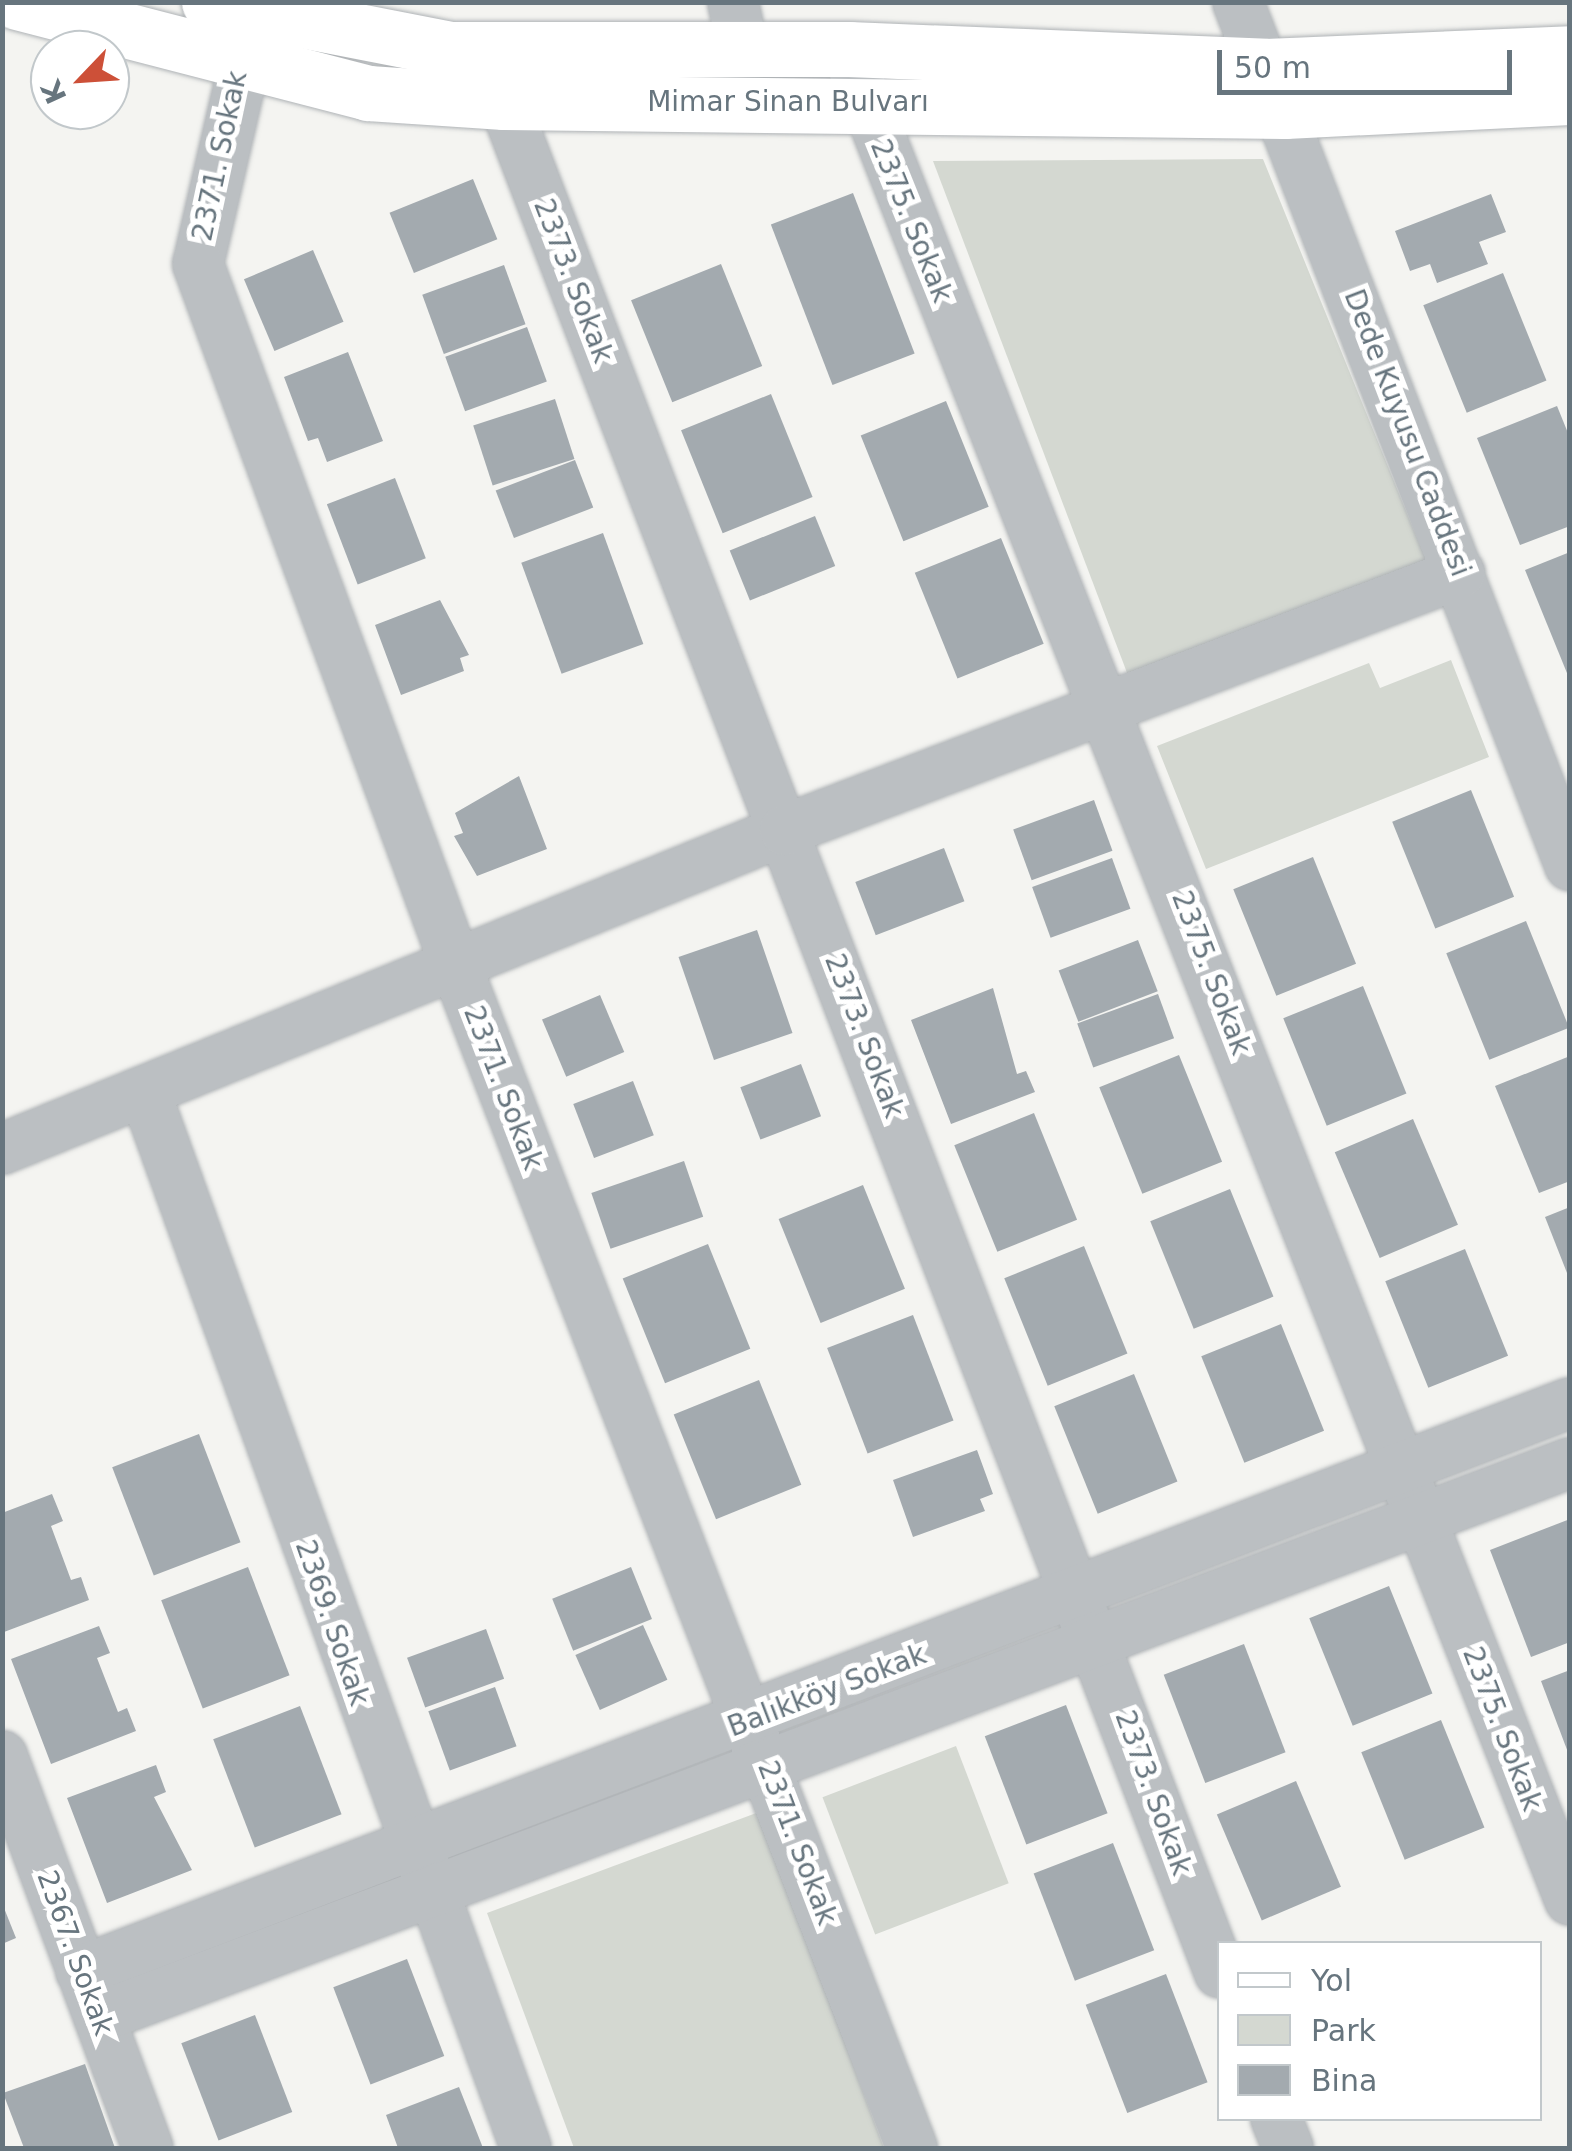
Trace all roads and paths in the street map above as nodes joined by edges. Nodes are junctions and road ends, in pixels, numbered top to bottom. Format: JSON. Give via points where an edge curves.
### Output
{"nodes":[{"id":1,"x":17,"y":2,"type":"edge"},
{"id":2,"x":1238,"y":2,"type":"edge"},
{"id":3,"x":241,"y":6,"type":"edge"},
{"id":4,"x":738,"y":26,"type":"edge"},
{"id":5,"x":1570,"y":53,"type":"edge"},
{"id":6,"x":238,"y":66,"type":"junction"},
{"id":7,"x":855,"y":74,"type":"junction"},
{"id":8,"x":1276,"y":88,"type":"junction"},
{"id":9,"x":1570,"y":97,"type":"edge"},
{"id":10,"x":504,"y":102,"type":"junction"},
{"id":11,"x":1460,"y":573,"type":"junction"},
{"id":12,"x":1110,"y":710,"type":"junction"},
{"id":13,"x":786,"y":830,"type":"junction"},
{"id":14,"x":1570,"y":866,"type":"edge"},
{"id":15,"x":456,"y":966,"type":"junction"},
{"id":16,"x":146,"y":1095,"type":"junction"},
{"id":17,"x":2,"y":1149,"type":"edge"},
{"id":18,"x":1570,"y":1403,"type":"edge"},
{"id":19,"x":1570,"y":1463,"type":"edge"},
{"id":20,"x":1402,"y":1470,"type":"junction"},
{"id":21,"x":1421,"y":1522,"type":"junction"},
{"id":22,"x":1079,"y":1596,"type":"junction"},
{"id":23,"x":1097,"y":1645,"type":"junction"},
{"id":24,"x":751,"y":1720,"type":"junction"},
{"id":25,"x":2,"y":1756,"type":"edge"},
{"id":26,"x":768,"y":1768,"type":"junction"},
{"id":27,"x":411,"y":1846,"type":"junction"},
{"id":28,"x":429,"y":1894,"type":"junction"},
{"id":29,"x":1570,"y":1900,"type":"edge"},
{"id":30,"x":1217,"y":1965,"type":"edge"},
{"id":31,"x":81,"y":1970,"type":"junction"},
{"id":32,"x":99,"y":2018,"type":"junction"},
{"id":33,"x":1277,"y":2121,"type":"edge"},
{"id":34,"x":148,"y":2148,"type":"edge"},
{"id":35,"x":526,"y":2148,"type":"edge"},
{"id":36,"x":912,"y":2148,"type":"edge"},
{"id":37,"x":1288,"y":2148,"type":"edge"}],
"edges":[{"from":1,"to":6,"type":"main road","name":"Mimar Sinan Bulvarı"},
{"from":2,"to":8,"type":"street","name":"Dede Kuyusu Caddesi"},
{"from":3,"to":4,"type":"main road","name":"Mimar Sinan Bulvarı","via":[[450,48]]},
{"from":3,"to":6,"type":"street","name":"2371. Sokak"},
{"from":4,"to":7,"type":"main road","name":"Mimar Sinan Bulvarı"},
{"from":5,"to":8,"type":"main road","name":"Mimar Sinan Bulvarı"},
{"from":6,"to":10,"type":"main road","name":"Mimar Sinan Bulvarı","via":[[368,92]]},
{"from":6,"to":15,"type":"street","name":"2371. Sokak","via":[[198,264]]},
{"from":7,"to":8,"type":"main road","name":"Mimar Sinan Bulvarı"},
{"from":7,"to":10,"type":"main road","name":"Mimar Sinan Bulvarı"},
{"from":7,"to":12,"type":"street","name":"2375. Sokak"},
{"from":8,"to":9,"type":"main road","name":"Mimar Sinan Bulvarı"},
{"from":8,"to":11,"type":"street","name":"Dede Kuyusu Caddesi"},
{"from":10,"to":13,"type":"street","name":"2373. Sokak"},
{"from":11,"to":12,"type":"street"},
{"from":11,"to":14,"type":"street","name":"Dede Kuyusu Caddesi"},
{"from":12,"to":13,"type":"street"},
{"from":12,"to":20,"type":"street","name":"2375. Sokak"},
{"from":13,"to":15,"type":"street"},
{"from":13,"to":22,"type":"street","name":"2373. Sokak"},
{"from":15,"to":16,"type":"street"},
{"from":15,"to":24,"type":"street","name":"2371. Sokak"},
{"from":16,"to":17,"type":"street"},
{"from":16,"to":27,"type":"street","name":"2369. Sokak"},
{"from":18,"to":20,"type":"street","name":"Balıkköy Sokak"},
{"from":19,"to":21,"type":"street","name":"Balıkköy Sokak"},
{"from":20,"to":21,"type":"street","name":"2375. Sokak"},
{"from":20,"to":22,"type":"street","name":"Balıkköy Sokak"},
{"from":21,"to":23,"type":"street","name":"Balıkköy Sokak"},
{"from":21,"to":29,"type":"street","name":"2375. Sokak"},
{"from":22,"to":23,"type":"street","name":"2373. Sokak"},
{"from":22,"to":24,"type":"street","name":"Balıkköy Sokak"},
{"from":23,"to":26,"type":"street","name":"Balıkköy Sokak"},
{"from":23,"to":30,"type":"street","name":"2373. Sokak"},
{"from":24,"to":26,"type":"street","name":"2371. Sokak"},
{"from":24,"to":27,"type":"street","name":"Balıkköy Sokak"},
{"from":25,"to":31,"type":"street","name":"2367. Sokak"},
{"from":26,"to":28,"type":"street","name":"Balıkköy Sokak"},
{"from":26,"to":36,"type":"street","name":"2371. Sokak"},
{"from":27,"to":28,"type":"street","name":"2369. Sokak"},
{"from":27,"to":31,"type":"street","name":"Balıkköy Sokak"},
{"from":28,"to":32,"type":"street","name":"Balıkköy Sokak"},
{"from":28,"to":35,"type":"street","name":"2369. Sokak"},
{"from":31,"to":32,"type":"street","name":"2367. Sokak"},
{"from":32,"to":34,"type":"street","name":"2367. Sokak"},
{"from":33,"to":37,"type":"street"}]}
